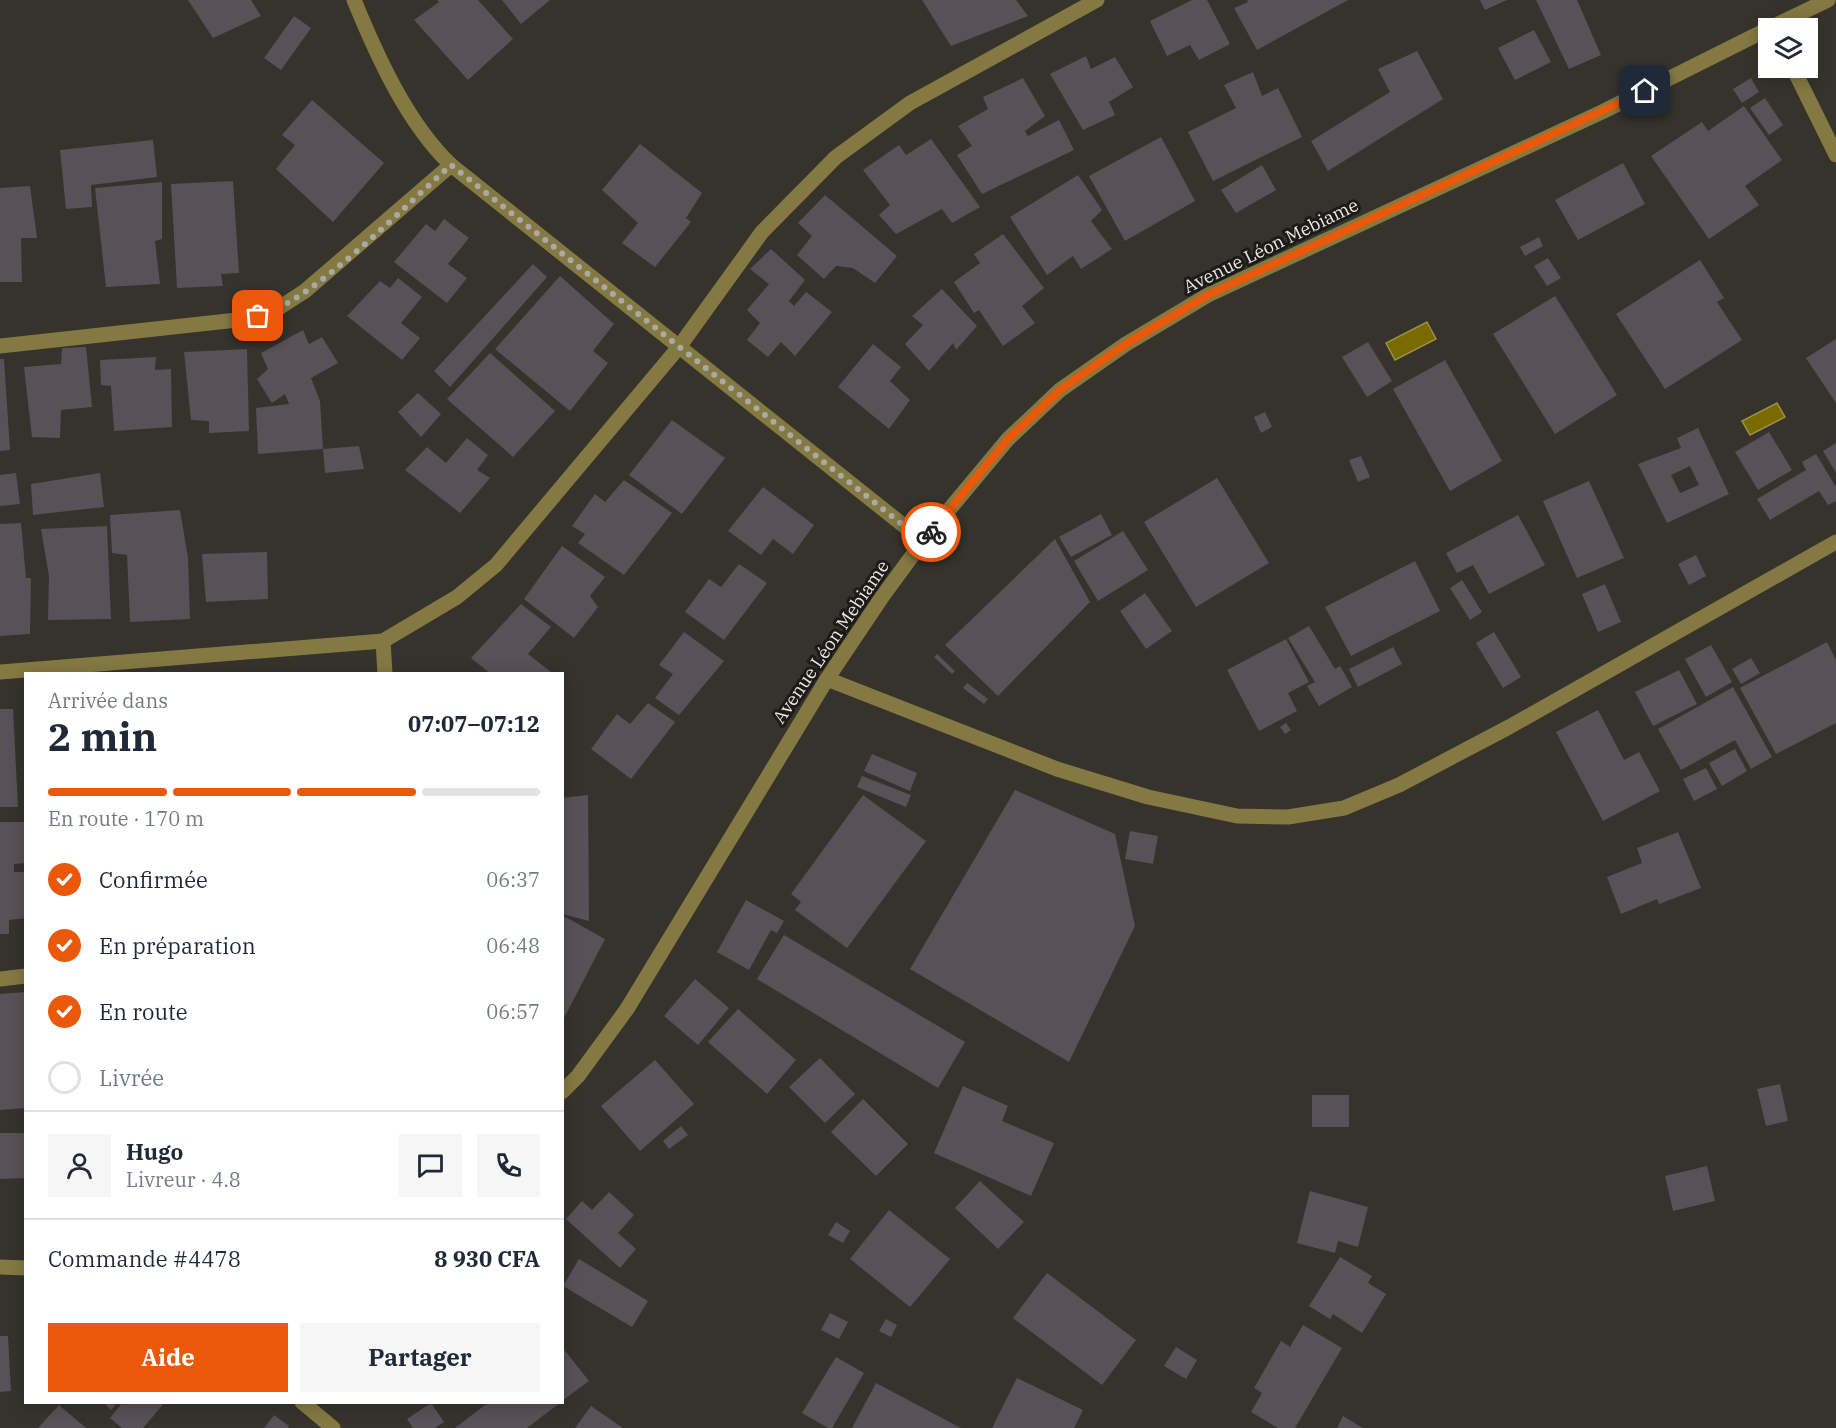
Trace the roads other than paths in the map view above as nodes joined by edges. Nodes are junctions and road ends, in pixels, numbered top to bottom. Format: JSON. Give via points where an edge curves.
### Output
{"nodes":[{"id":1,"x":354,"y":0,"type":"edge"},
{"id":2,"x":1098,"y":0,"type":"edge"},
{"id":3,"x":1828,"y":0,"type":"edge"},
{"id":4,"x":1791,"y":18,"type":"edge"},
{"id":5,"x":1758,"y":34,"type":"edge"},
{"id":6,"x":1798,"y":78,"type":"edge"},
{"id":7,"x":1836,"y":155,"type":"edge"},
{"id":8,"x":451,"y":165,"type":"junction"},
{"id":9,"x":0,"y":346,"type":"edge"},
{"id":10,"x":679,"y":347,"type":"junction"},
{"id":11,"x":923,"y":541,"type":"junction"},
{"id":12,"x":1836,"y":542,"type":"edge"},
{"id":13,"x":383,"y":641,"type":"junction"},
{"id":14,"x":0,"y":672,"type":"edge"},
{"id":15,"x":385,"y":672,"type":"edge"},
{"id":16,"x":827,"y":679,"type":"junction"},
{"id":17,"x":24,"y":976,"type":"edge"},
{"id":18,"x":0,"y":978,"type":"edge"},
{"id":19,"x":564,"y":1090,"type":"edge"},
{"id":20,"x":0,"y":1267,"type":"edge"},
{"id":21,"x":24,"y":1268,"type":"edge"},
{"id":22,"x":304,"y":1404,"type":"edge"},
{"id":23,"x":333,"y":1428,"type":"edge"}],
"edges":[{"from":1,"to":8,"type":"street","via":[[412,118],[429,144]]},
{"from":2,"to":10,"type":"street","via":[[910,103],[836,157],[762,232]]},
{"from":3,"to":4,"type":"street","name":"Avenue Léon Mebiame"},
{"from":5,"to":11,"type":"street","name":"Avenue Léon Mebiame","via":[[1604,111],[1208,295],[1126,344],[1060,390],[1008,439]]},
{"from":6,"to":7,"type":"street"},
{"from":8,"to":9,"type":"street","via":[[349,256],[271,313]]},
{"from":8,"to":10,"type":"street"},
{"from":10,"to":11,"type":"street"},
{"from":10,"to":13,"type":"street","via":[[495,565],[458,597]]},
{"from":11,"to":16,"type":"street","name":"Avenue Léon Mebiame"},
{"from":12,"to":16,"type":"street","via":[[1399,785],[1344,808],[1288,817],[1237,816],[1148,797],[1056,769]]},
{"from":13,"to":14,"type":"street"},
{"from":13,"to":15,"type":"street"},
{"from":16,"to":19,"type":"street","name":"Avenue Léon Mebiame","via":[[627,1009]]},
{"from":17,"to":18,"type":"street"},
{"from":20,"to":21,"type":"street"},
{"from":22,"to":23,"type":"street"}]}
